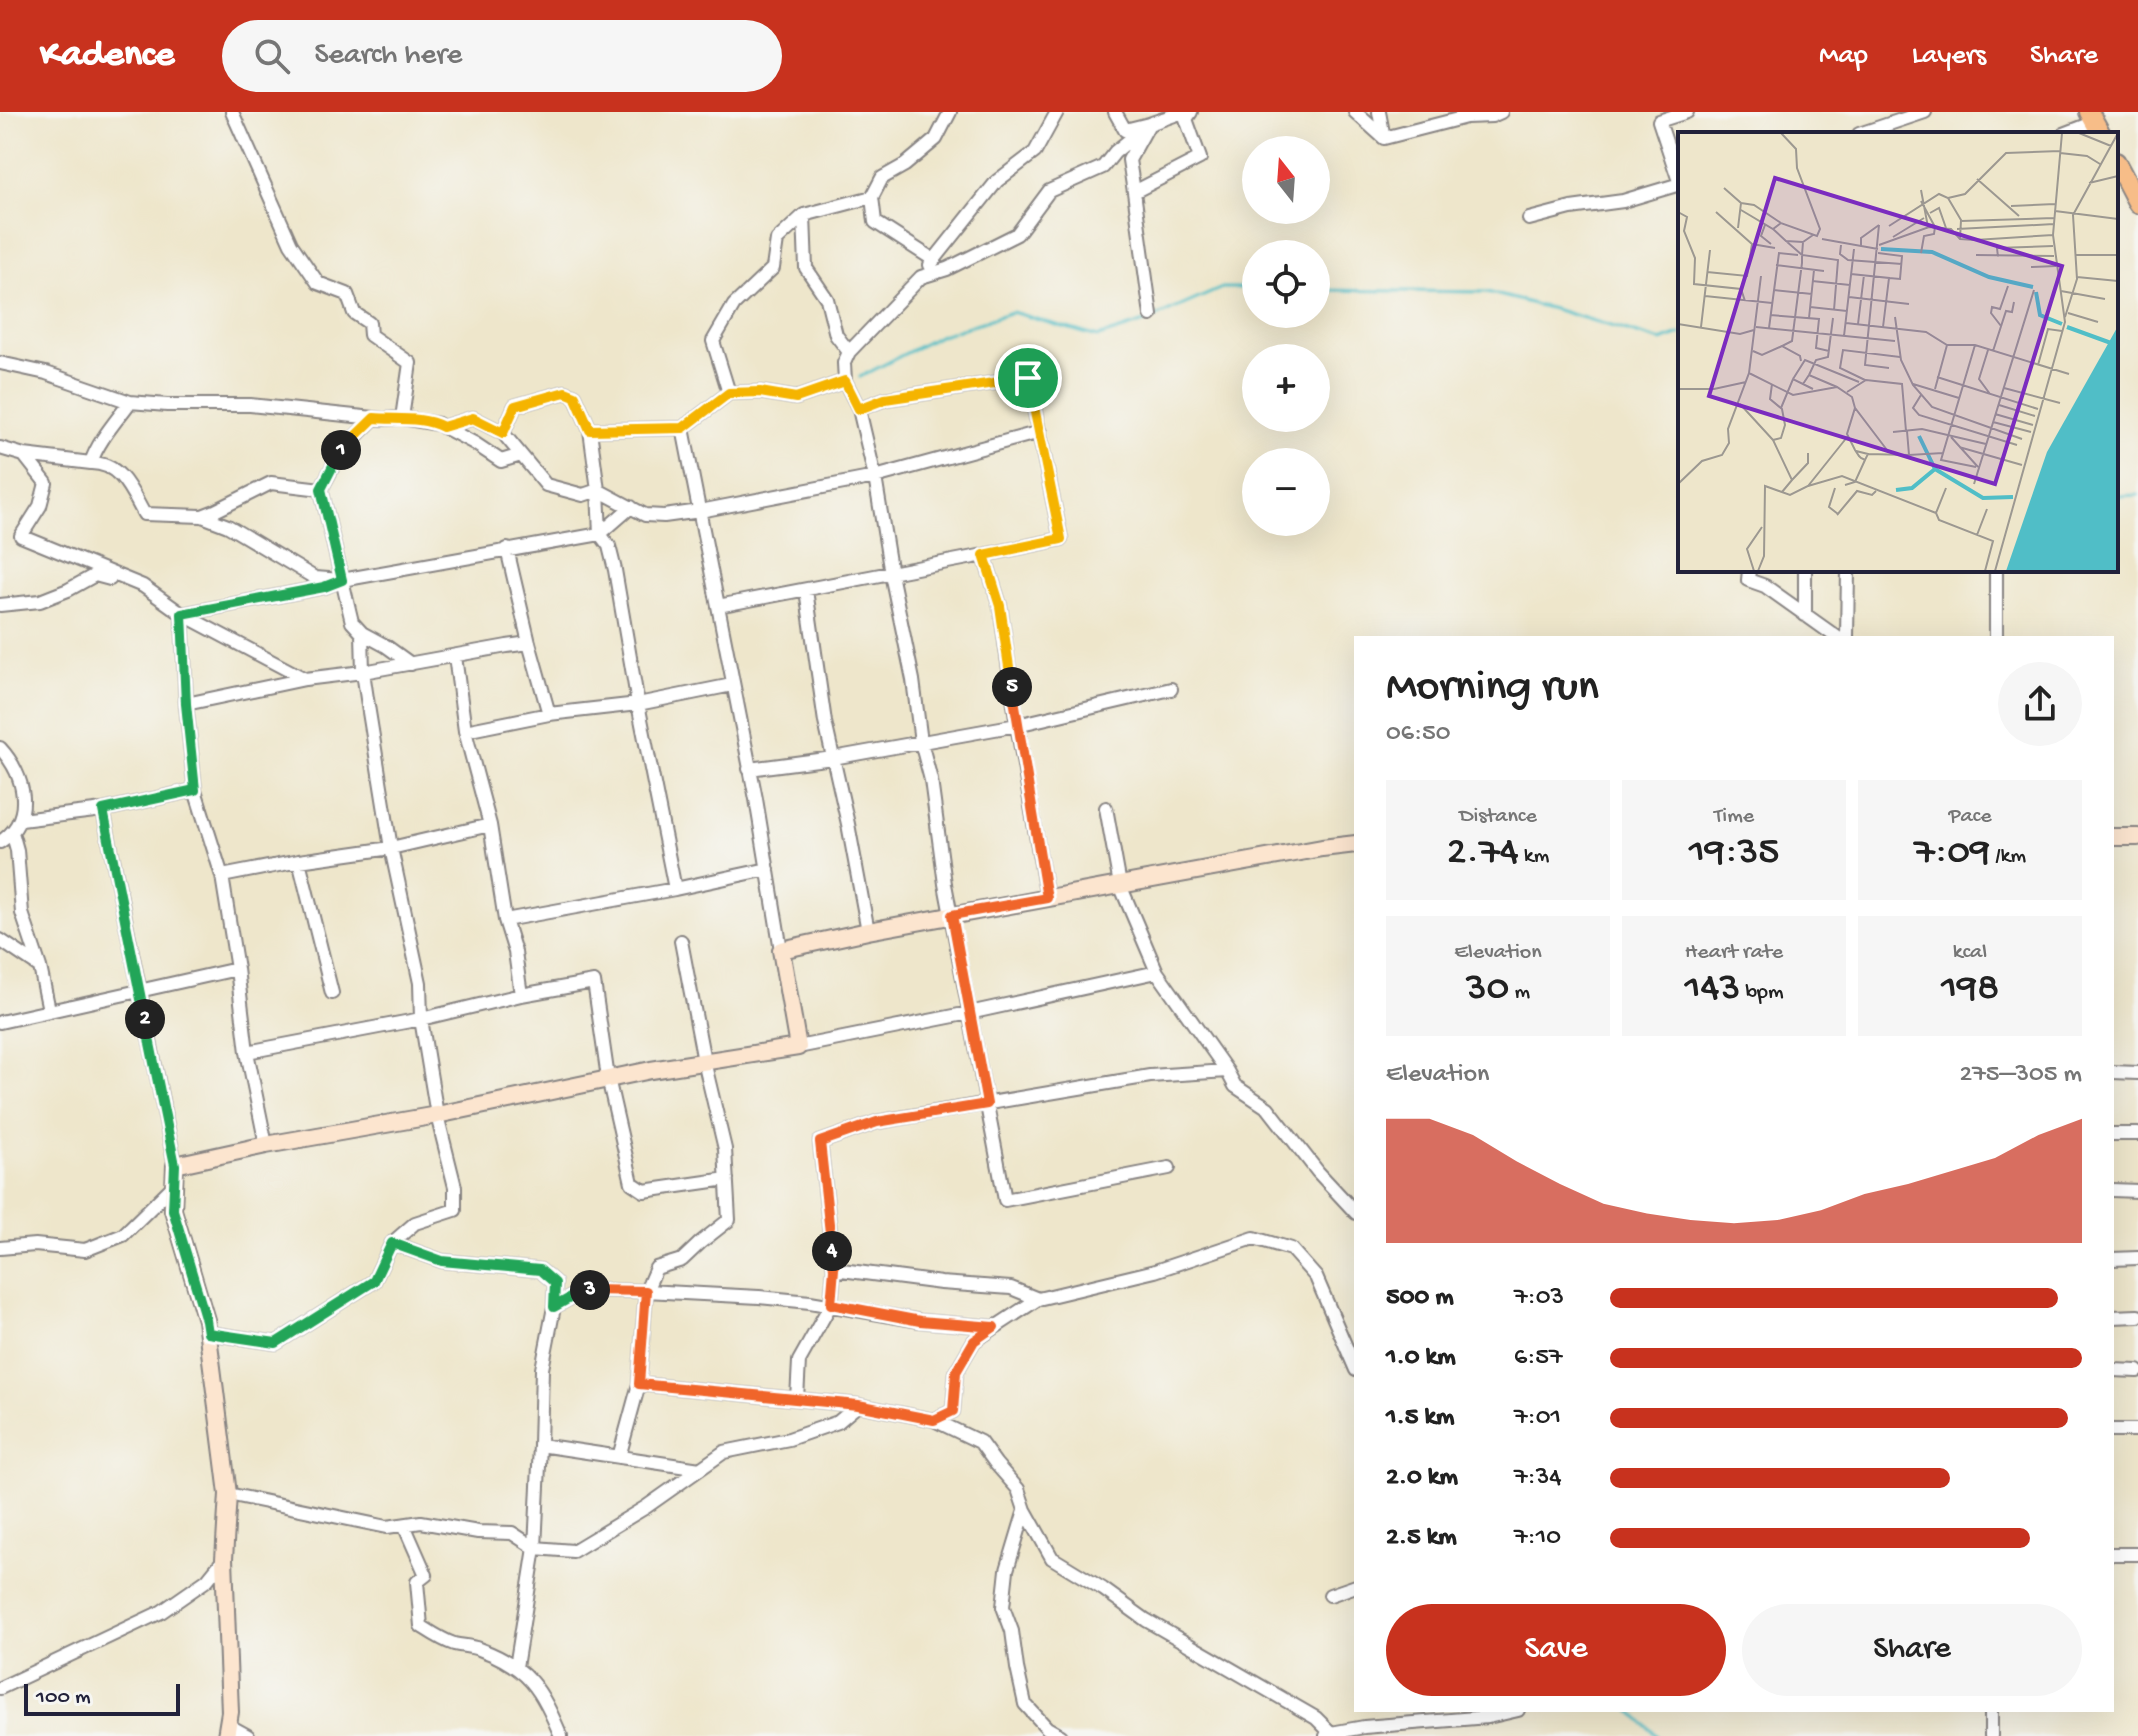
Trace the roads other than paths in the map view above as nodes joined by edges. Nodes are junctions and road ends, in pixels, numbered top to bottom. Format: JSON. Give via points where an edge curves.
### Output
{"nodes":[{"id":1,"x":232,"y":112,"type":"edge"},
{"id":2,"x":950,"y":112,"type":"edge"},
{"id":3,"x":1057,"y":112,"type":"edge"},
{"id":4,"x":1115,"y":112,"type":"edge"},
{"id":5,"x":1183,"y":112,"type":"edge"},
{"id":6,"x":1191,"y":112,"type":"edge"},
{"id":7,"x":1355,"y":112,"type":"edge"},
{"id":8,"x":1379,"y":112,"type":"edge"},
{"id":9,"x":1501,"y":112,"type":"edge"},
{"id":10,"x":1687,"y":112,"type":"edge"},
{"id":11,"x":1925,"y":112,"type":"edge"},
{"id":12,"x":2095,"y":123,"type":"edge"},
{"id":13,"x":1149,"y":124,"type":"junction"},
{"id":14,"x":1865,"y":132,"type":"edge"},
{"id":15,"x":2070,"y":132,"type":"edge"},
{"id":16,"x":1384,"y":138,"type":"junction"},
{"id":17,"x":2118,"y":166,"type":"edge"},
{"id":18,"x":1678,"y":178,"type":"edge"},
{"id":19,"x":1678,"y":185,"type":"edge"},
{"id":20,"x":1134,"y":192,"type":"junction"},
{"id":21,"x":872,"y":197,"type":"junction"},
{"id":22,"x":2138,"y":204,"type":"edge"},
{"id":23,"x":804,"y":215,"type":"junction"},
{"id":24,"x":1529,"y":219,"type":"dead end"},
{"id":25,"x":934,"y":260,"type":"junction"},
{"id":26,"x":921,"y":277,"type":"junction"},
{"id":27,"x":1151,"y":315,"type":"dead end"},
{"id":28,"x":849,"y":352,"type":"junction"},
{"id":29,"x":0,"y":363,"type":"edge"},
{"id":30,"x":845,"y":381,"type":"junction"},
{"id":31,"x":729,"y":393,"type":"junction"},
{"id":32,"x":130,"y":402,"type":"junction"},
{"id":33,"x":859,"y":409,"type":"junction"},
{"id":34,"x":374,"y":418,"type":"junction"},
{"id":35,"x":402,"y":418,"type":"junction"},
{"id":36,"x":443,"y":427,"type":"junction"},
{"id":37,"x":683,"y":428,"type":"junction"},
{"id":38,"x":590,"y":430,"type":"junction"},
{"id":39,"x":1040,"y":432,"type":"junction"},
{"id":40,"x":503,"y":433,"type":"junction"},
{"id":41,"x":0,"y":448,"type":"edge"},
{"id":42,"x":24,"y":455,"type":"junction"},
{"id":43,"x":521,"y":455,"type":"junction"},
{"id":44,"x":91,"y":463,"type":"junction"},
{"id":45,"x":875,"y":477,"type":"junction"},
{"id":46,"x":321,"y":489,"type":"junction"},
{"id":47,"x":598,"y":490,"type":"junction"},
{"id":48,"x":631,"y":507,"type":"junction"},
{"id":49,"x":700,"y":511,"type":"junction"},
{"id":50,"x":202,"y":516,"type":"junction"},
{"id":51,"x":600,"y":534,"type":"junction"},
{"id":52,"x":507,"y":549,"type":"junction"},
{"id":53,"x":984,"y":555,"type":"junction"},
{"id":54,"x":1749,"y":572,"type":"edge"},
{"id":55,"x":1805,"y":572,"type":"edge"},
{"id":56,"x":1848,"y":572,"type":"edge"},
{"id":57,"x":1996,"y":572,"type":"edge"},
{"id":58,"x":891,"y":574,"type":"junction"},
{"id":59,"x":342,"y":580,"type":"junction"},
{"id":60,"x":143,"y":586,"type":"junction"},
{"id":61,"x":806,"y":590,"type":"junction"},
{"id":62,"x":0,"y":605,"type":"edge"},
{"id":63,"x":718,"y":606,"type":"junction"},
{"id":64,"x":182,"y":614,"type":"junction"},
{"id":65,"x":1805,"y":615,"type":"junction"},
{"id":66,"x":362,"y":633,"type":"junction"},
{"id":67,"x":1835,"y":636,"type":"edge"},
{"id":68,"x":1847,"y":636,"type":"edge"},
{"id":69,"x":1996,"y":636,"type":"edge"},
{"id":70,"x":529,"y":643,"type":"junction"},
{"id":71,"x":455,"y":656,"type":"junction"},
{"id":72,"x":411,"y":664,"type":"junction"},
{"id":73,"x":363,"y":672,"type":"junction"},
{"id":74,"x":305,"y":679,"type":"junction"},
{"id":75,"x":732,"y":685,"type":"junction"},
{"id":76,"x":1171,"y":689,"type":"dead end"},
{"id":77,"x":186,"y":704,"type":"junction"},
{"id":78,"x":638,"y":704,"type":"junction"},
{"id":79,"x":549,"y":714,"type":"junction"},
{"id":80,"x":1017,"y":725,"type":"junction"},
{"id":81,"x":465,"y":731,"type":"junction"},
{"id":82,"x":921,"y":742,"type":"junction"},
{"id":83,"x":0,"y":748,"type":"edge"},
{"id":84,"x":833,"y":758,"type":"junction"},
{"id":85,"x":749,"y":769,"type":"junction"},
{"id":86,"x":195,"y":790,"type":"junction"},
{"id":87,"x":1106,"y":808,"type":"dead end"},
{"id":88,"x":103,"y":810,"type":"junction"},
{"id":89,"x":21,"y":820,"type":"junction"},
{"id":90,"x":490,"y":825,"type":"junction"},
{"id":91,"x":12,"y":832,"type":"junction"},
{"id":92,"x":2114,"y":837,"type":"edge"},
{"id":93,"x":2138,"y":837,"type":"edge"},
{"id":94,"x":0,"y":842,"type":"edge"},
{"id":95,"x":1354,"y":844,"type":"edge"},
{"id":96,"x":391,"y":848,"type":"junction"},
{"id":97,"x":299,"y":861,"type":"junction"},
{"id":98,"x":768,"y":869,"type":"junction"},
{"id":99,"x":222,"y":876,"type":"junction"},
{"id":100,"x":1120,"y":885,"type":"junction"},
{"id":101,"x":675,"y":889,"type":"junction"},
{"id":102,"x":1047,"y":898,"type":"junction"},
{"id":103,"x":952,"y":915,"type":"junction"},
{"id":104,"x":505,"y":920,"type":"junction"},
{"id":105,"x":868,"y":931,"type":"junction"},
{"id":106,"x":0,"y":940,"type":"edge"},
{"id":107,"x":681,"y":941,"type":"dead end"},
{"id":108,"x":781,"y":950,"type":"junction"},
{"id":109,"x":40,"y":967,"type":"junction"},
{"id":110,"x":237,"y":969,"type":"junction"},
{"id":111,"x":1157,"y":972,"type":"junction"},
{"id":112,"x":139,"y":991,"type":"junction"},
{"id":113,"x":332,"y":993,"type":"dead end"},
{"id":114,"x":521,"y":995,"type":"junction"},
{"id":115,"x":49,"y":1010,"type":"junction"},
{"id":116,"x":969,"y":1013,"type":"junction"},
{"id":117,"x":421,"y":1019,"type":"junction"},
{"id":118,"x":0,"y":1022,"type":"edge"},
{"id":119,"x":798,"y":1047,"type":"junction"},
{"id":120,"x":247,"y":1052,"type":"junction"},
{"id":121,"x":704,"y":1061,"type":"junction"},
{"id":122,"x":1227,"y":1071,"type":"junction"},
{"id":123,"x":2114,"y":1072,"type":"edge"},
{"id":124,"x":2138,"y":1073,"type":"edge"},
{"id":125,"x":608,"y":1078,"type":"junction"},
{"id":126,"x":987,"y":1104,"type":"junction"},
{"id":127,"x":437,"y":1115,"type":"junction"},
{"id":128,"x":2114,"y":1134,"type":"edge"},
{"id":129,"x":2138,"y":1134,"type":"edge"},
{"id":130,"x":266,"y":1145,"type":"junction"},
{"id":131,"x":175,"y":1165,"type":"junction"},
{"id":132,"x":1169,"y":1168,"type":"dead end"},
{"id":133,"x":727,"y":1179,"type":"junction"},
{"id":134,"x":172,"y":1187,"type":"junction"},
{"id":135,"x":2114,"y":1190,"type":"edge"},
{"id":136,"x":2138,"y":1191,"type":"edge"},
{"id":137,"x":1354,"y":1211,"type":"edge"},
{"id":138,"x":392,"y":1243,"type":"junction"},
{"id":139,"x":0,"y":1248,"type":"edge"},
{"id":140,"x":2138,"y":1258,"type":"edge"},
{"id":141,"x":2114,"y":1259,"type":"edge"},
{"id":142,"x":834,"y":1269,"type":"junction"},
{"id":143,"x":646,"y":1291,"type":"junction"},
{"id":144,"x":1038,"y":1299,"type":"junction"},
{"id":145,"x":831,"y":1304,"type":"junction"},
{"id":146,"x":554,"y":1307,"type":"junction"},
{"id":147,"x":2138,"y":1316,"type":"edge"},
{"id":148,"x":2114,"y":1317,"type":"edge"},
{"id":149,"x":994,"y":1327,"type":"junction"},
{"id":150,"x":208,"y":1333,"type":"junction"},
{"id":151,"x":1354,"y":1365,"type":"edge"},
{"id":152,"x":2114,"y":1370,"type":"edge"},
{"id":153,"x":2138,"y":1371,"type":"edge"},
{"id":154,"x":639,"y":1384,"type":"junction"},
{"id":155,"x":797,"y":1399,"type":"junction"},
{"id":156,"x":858,"y":1405,"type":"junction"},
{"id":157,"x":934,"y":1420,"type":"junction"},
{"id":158,"x":2114,"y":1430,"type":"edge"},
{"id":159,"x":2138,"y":1430,"type":"edge"},
{"id":160,"x":540,"y":1445,"type":"junction"},
{"id":161,"x":619,"y":1457,"type":"junction"},
{"id":162,"x":700,"y":1469,"type":"junction"},
{"id":163,"x":228,"y":1494,"type":"junction"},
{"id":164,"x":1025,"y":1510,"type":"junction"},
{"id":165,"x":404,"y":1525,"type":"junction"},
{"id":166,"x":535,"y":1548,"type":"junction"},
{"id":167,"x":2114,"y":1554,"type":"edge"},
{"id":168,"x":2138,"y":1554,"type":"edge"},
{"id":169,"x":224,"y":1559,"type":"junction"},
{"id":170,"x":1354,"y":1587,"type":"edge"},
{"id":171,"x":1330,"y":1595,"type":"dead end"},
{"id":172,"x":516,"y":1667,"type":"junction"},
{"id":173,"x":0,"y":1688,"type":"edge"},
{"id":174,"x":1991,"y":1712,"type":"edge"},
{"id":175,"x":1487,"y":1714,"type":"edge"},
{"id":176,"x":1035,"y":1715,"type":"junction"},
{"id":177,"x":227,"y":1730,"type":"edge"},
{"id":178,"x":1328,"y":1734,"type":"edge"},
{"id":179,"x":248,"y":1736,"type":"edge"},
{"id":180,"x":561,"y":1736,"type":"edge"},
{"id":181,"x":1036,"y":1736,"type":"edge"},
{"id":182,"x":1061,"y":1736,"type":"edge"},
{"id":183,"x":1991,"y":1736,"type":"edge"}],
"edges":[{"from":1,"to":35,"type":"street","via":[[291,244],[318,283],[347,294],[354,313],[369,323],[370,335],[410,363]]},
{"from":2,"to":21,"type":"street","via":[[936,139],[882,178]]},
{"from":3,"to":25,"type":"street","via":[[1035,152],[997,181]]},
{"from":4,"to":13,"type":"street","via":[[1125,130]]},
{"from":5,"to":13,"type":"street"},
{"from":6,"to":20,"type":"street","via":[[1186,119],[1200,158]]},
{"from":7,"to":16,"type":"street"},
{"from":8,"to":16,"type":"street"},
{"from":9,"to":16,"type":"street"},
{"from":10,"to":18,"type":"street","via":[[1659,121]]},
{"from":11,"to":14,"type":"street"},
{"from":12,"to":15,"type":"street"},
{"from":13,"to":20,"type":"street","via":[[1129,160]]},
{"from":13,"to":26,"type":"street","via":[[1103,167],[1049,191],[1017,234]]},
{"from":17,"to":22,"type":"main road"},
{"from":19,"to":24,"type":"street"},
{"from":20,"to":27,"type":"street"},
{"from":21,"to":23,"type":"street"},
{"from":21,"to":25,"type":"street","via":[[875,222]]},
{"from":23,"to":28,"type":"street","via":[[806,268],[827,299],[836,335]]},
{"from":23,"to":31,"type":"street","via":[[777,240],[773,268],[734,305],[713,341]]},
{"from":25,"to":26,"type":"street"},
{"from":26,"to":28,"type":"street"},
{"from":28,"to":30,"type":"street"},
{"from":29,"to":32,"type":"street"},
{"from":30,"to":31,"type":"street","via":[[796,398]]},
{"from":30,"to":33,"type":"street"},
{"from":31,"to":37,"type":"street"},
{"from":32,"to":34,"type":"street","via":[[250,405]]},
{"from":32,"to":44,"type":"street","via":[[95,449]]},
{"from":33,"to":39,"type":"street","via":[[885,399],[1028,378]]},
{"from":33,"to":45,"type":"street"},
{"from":34,"to":35,"type":"street"},
{"from":34,"to":46,"type":"street","via":[[341,451]]},
{"from":35,"to":36,"type":"street"},
{"from":36,"to":40,"type":"street","via":[[473,418]]},
{"from":36,"to":43,"type":"street","via":[[501,461]]},
{"from":37,"to":38,"type":"street"},
{"from":37,"to":49,"type":"street"},
{"from":38,"to":40,"type":"street","via":[[575,396],[565,392],[515,406]]},
{"from":38,"to":47,"type":"street"},
{"from":39,"to":45,"type":"street"},
{"from":39,"to":53,"type":"street","via":[[1061,539]]},
{"from":40,"to":43,"type":"street"},
{"from":41,"to":42,"type":"street"},
{"from":42,"to":44,"type":"street"},
{"from":42,"to":60,"type":"street","via":[[46,483],[40,506],[21,536]]},
{"from":43,"to":47,"type":"street","via":[[546,485],[583,495]]},
{"from":44,"to":50,"type":"street","via":[[103,463],[123,477],[144,514]]},
{"from":45,"to":49,"type":"street"},
{"from":45,"to":58,"type":"street"},
{"from":46,"to":50,"type":"street","via":[[271,483]]},
{"from":46,"to":59,"type":"street"},
{"from":47,"to":48,"type":"street"},
{"from":47,"to":51,"type":"street"},
{"from":48,"to":49,"type":"street","via":[[645,515]]},
{"from":48,"to":51,"type":"street"},
{"from":49,"to":63,"type":"street"},
{"from":50,"to":59,"type":"street","via":[[315,578]]},
{"from":51,"to":52,"type":"street"},
{"from":51,"to":78,"type":"street","via":[[615,570]]},
{"from":52,"to":59,"type":"street"},
{"from":52,"to":70,"type":"street"},
{"from":53,"to":58,"type":"street"},
{"from":53,"to":80,"type":"street","via":[[1000,606]]},
{"from":54,"to":65,"type":"street","via":[[1748,580]]},
{"from":55,"to":65,"type":"street"},
{"from":56,"to":68,"type":"street"},
{"from":57,"to":69,"type":"street"},
{"from":58,"to":61,"type":"street"},
{"from":58,"to":82,"type":"street"},
{"from":59,"to":64,"type":"street"},
{"from":59,"to":66,"type":"street","via":[[352,622]]},
{"from":60,"to":62,"type":"street","via":[[95,575],[40,601]]},
{"from":60,"to":64,"type":"street"},
{"from":61,"to":63,"type":"street"},
{"from":61,"to":84,"type":"street"},
{"from":63,"to":75,"type":"street"},
{"from":64,"to":74,"type":"street"},
{"from":64,"to":77,"type":"street"},
{"from":65,"to":67,"type":"street"},
{"from":66,"to":72,"type":"street"},
{"from":66,"to":73,"type":"street"},
{"from":70,"to":71,"type":"street"},
{"from":70,"to":79,"type":"street"},
{"from":71,"to":72,"type":"street"},
{"from":71,"to":81,"type":"street"},
{"from":72,"to":73,"type":"street"},
{"from":73,"to":74,"type":"street"},
{"from":73,"to":96,"type":"street"},
{"from":74,"to":77,"type":"street"},
{"from":75,"to":78,"type":"street"},
{"from":75,"to":85,"type":"street"},
{"from":76,"to":80,"type":"street"},
{"from":77,"to":86,"type":"street"},
{"from":78,"to":79,"type":"street"},
{"from":78,"to":101,"type":"street"},
{"from":79,"to":81,"type":"street"},
{"from":80,"to":82,"type":"street"},
{"from":80,"to":102,"type":"street"},
{"from":81,"to":90,"type":"street"},
{"from":82,"to":84,"type":"street"},
{"from":82,"to":103,"type":"street"},
{"from":83,"to":89,"type":"street","via":[[19,776]]},
{"from":84,"to":85,"type":"street"},
{"from":84,"to":105,"type":"street"},
{"from":85,"to":98,"type":"street"},
{"from":86,"to":88,"type":"street"},
{"from":86,"to":99,"type":"street"},
{"from":87,"to":100,"type":"street"},
{"from":88,"to":89,"type":"street"},
{"from":88,"to":112,"type":"street"},
{"from":89,"to":91,"type":"street"},
{"from":90,"to":96,"type":"street"},
{"from":90,"to":104,"type":"street"},
{"from":91,"to":94,"type":"street"},
{"from":91,"to":109,"type":"street","via":[[22,913]]},
{"from":92,"to":93,"type":"street"},
{"from":95,"to":100,"type":"street"},
{"from":96,"to":97,"type":"street"},
{"from":96,"to":117,"type":"street","via":[[420,983]]},
{"from":97,"to":99,"type":"street"},
{"from":97,"to":113,"type":"street"},
{"from":98,"to":101,"type":"street"},
{"from":98,"to":108,"type":"street"},
{"from":99,"to":110,"type":"street"},
{"from":100,"to":102,"type":"street"},
{"from":100,"to":111,"type":"street"},
{"from":101,"to":104,"type":"street"},
{"from":102,"to":103,"type":"street"},
{"from":103,"to":105,"type":"street"},
{"from":103,"to":116,"type":"street"},
{"from":104,"to":114,"type":"street"},
{"from":105,"to":108,"type":"street"},
{"from":106,"to":109,"type":"street"},
{"from":107,"to":121,"type":"street"},
{"from":108,"to":119,"type":"street"},
{"from":109,"to":115,"type":"street"},
{"from":110,"to":112,"type":"street"},
{"from":110,"to":120,"type":"street"},
{"from":111,"to":116,"type":"street"},
{"from":111,"to":122,"type":"street"},
{"from":112,"to":115,"type":"street"},
{"from":112,"to":131,"type":"street"},
{"from":114,"to":117,"type":"street"},
{"from":114,"to":125,"type":"street","via":[[594,982]]},
{"from":115,"to":118,"type":"street"},
{"from":116,"to":119,"type":"street"},
{"from":116,"to":126,"type":"street"},
{"from":117,"to":120,"type":"street"},
{"from":117,"to":127,"type":"street"},
{"from":119,"to":121,"type":"street"},
{"from":120,"to":130,"type":"street"},
{"from":121,"to":125,"type":"street"},
{"from":121,"to":133,"type":"street"},
{"from":122,"to":126,"type":"street","via":[[1150,1076]]},
{"from":122,"to":137,"type":"street","via":[[1235,1086],[1268,1108]]},
{"from":123,"to":124,"type":"street"},
{"from":125,"to":127,"type":"street"},
{"from":125,"to":133,"type":"street","via":[[632,1183],[644,1191]]},
{"from":126,"to":132,"type":"street","via":[[1005,1200]]},
{"from":126,"to":142,"type":"street","via":[[877,1122],[820,1142]]},
{"from":127,"to":130,"type":"street"},
{"from":127,"to":138,"type":"street","via":[[455,1187],[455,1210],[415,1223]]},
{"from":128,"to":129,"type":"street"},
{"from":130,"to":131,"type":"street"},
{"from":131,"to":134,"type":"street"},
{"from":133,"to":143,"type":"street","via":[[729,1220],[682,1260],[656,1268]]},
{"from":134,"to":139,"type":"street","via":[[123,1235],[85,1250]]},
{"from":134,"to":150,"type":"street","via":[[173,1210]]},
{"from":135,"to":136,"type":"street"},
{"from":138,"to":146,"type":"street","via":[[442,1261],[540,1270],[555,1283]]},
{"from":138,"to":150,"type":"street","via":[[374,1281],[276,1343]]},
{"from":140,"to":141,"type":"street"},
{"from":142,"to":144,"type":"street","via":[[1011,1288]]},
{"from":142,"to":145,"type":"street"},
{"from":143,"to":145,"type":"street"},
{"from":143,"to":146,"type":"street","via":[[584,1290]]},
{"from":143,"to":154,"type":"street"},
{"from":144,"to":149,"type":"street"},
{"from":144,"to":151,"type":"street","via":[[1155,1271],[1254,1238],[1291,1249],[1316,1277]]},
{"from":145,"to":149,"type":"street","via":[[920,1321]]},
{"from":145,"to":155,"type":"street","via":[[799,1361]]},
{"from":146,"to":160,"type":"street","via":[[542,1369]]},
{"from":147,"to":148,"type":"street"},
{"from":149,"to":157,"type":"street","via":[[974,1341],[956,1372],[953,1411]]},
{"from":150,"to":163,"type":"street"},
{"from":152,"to":153,"type":"street"},
{"from":154,"to":155,"type":"street"},
{"from":154,"to":161,"type":"street"},
{"from":155,"to":156,"type":"street"},
{"from":156,"to":157,"type":"street"},
{"from":156,"to":162,"type":"street","via":[[838,1422],[724,1452]]},
{"from":157,"to":164,"type":"street","via":[[980,1442],[1018,1489]]},
{"from":158,"to":159,"type":"street"},
{"from":160,"to":161,"type":"street"},
{"from":160,"to":166,"type":"street"},
{"from":161,"to":162,"type":"street"},
{"from":162,"to":166,"type":"street","via":[[573,1551]]},
{"from":163,"to":165,"type":"street","via":[[387,1527]]},
{"from":163,"to":169,"type":"street"},
{"from":164,"to":176,"type":"street","via":[[1007,1570],[1003,1607],[1025,1704]]},
{"from":164,"to":178,"type":"street","via":[[1052,1558],[1146,1620],[1316,1718]]},
{"from":165,"to":166,"type":"street","via":[[421,1522],[512,1533]]},
{"from":165,"to":172,"type":"street","via":[[426,1575],[417,1582],[421,1626]]},
{"from":166,"to":172,"type":"street"},
{"from":167,"to":168,"type":"street"},
{"from":169,"to":173,"type":"street","via":[[207,1580],[161,1612]]},
{"from":169,"to":177,"type":"street"},
{"from":170,"to":171,"type":"street"},
{"from":172,"to":180,"type":"street","via":[[546,1700]]},
{"from":174,"to":183,"type":"street"},
{"from":175,"to":178,"type":"street"},
{"from":176,"to":181,"type":"street"},
{"from":176,"to":182,"type":"street"},
{"from":177,"to":179,"type":"street"}]}
